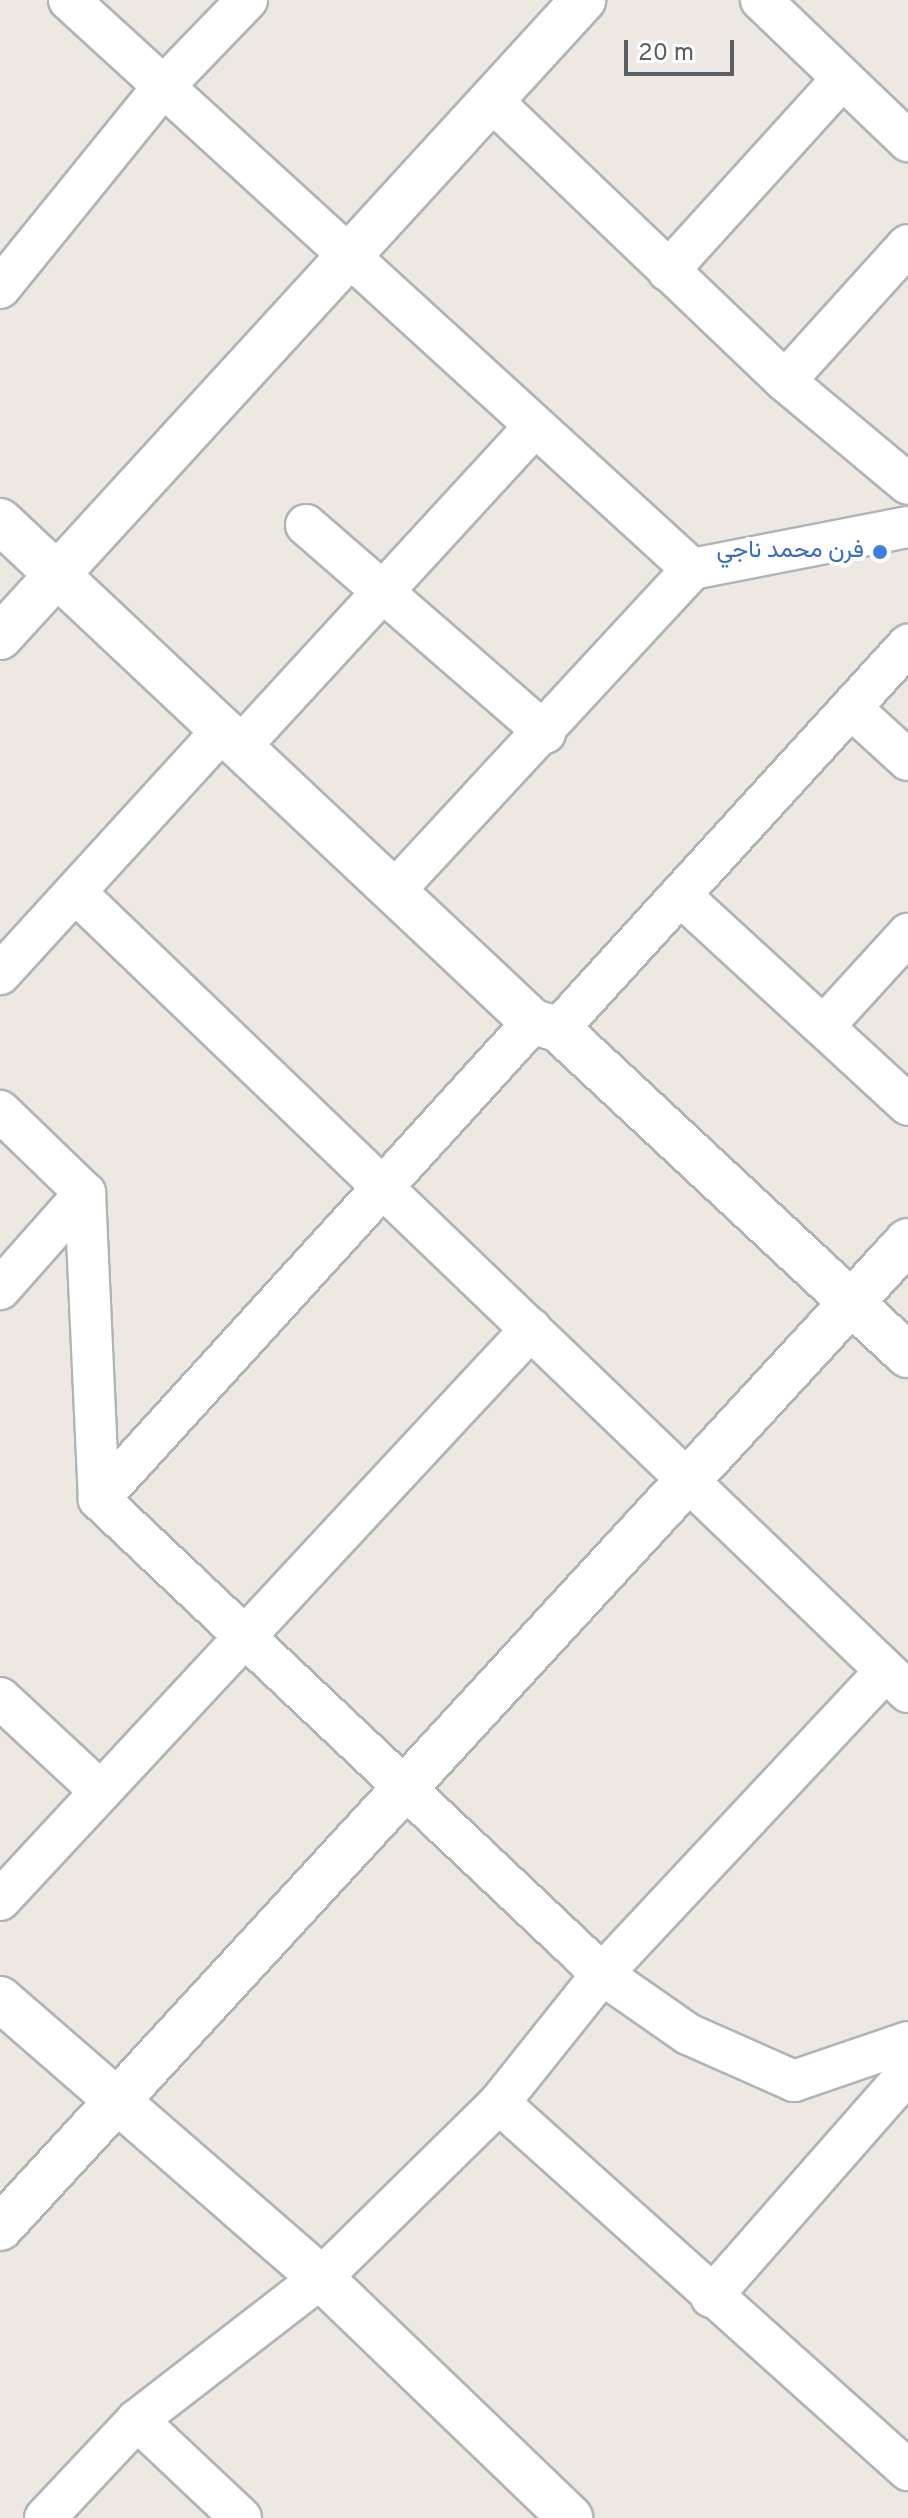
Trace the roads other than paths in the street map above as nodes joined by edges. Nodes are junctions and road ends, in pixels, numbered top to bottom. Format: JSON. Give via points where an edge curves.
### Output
{"nodes":[{"id":1,"x":69,"y":0,"type":"edge"},
{"id":2,"x":247,"y":0,"type":"edge"},
{"id":3,"x":583,"y":0,"type":"edge"},
{"id":4,"x":761,"y":0,"type":"edge"},
{"id":5,"x":842,"y":79,"type":"junction"},
{"id":6,"x":163,"y":87,"type":"junction"},
{"id":7,"x":491,"y":100,"type":"junction"},
{"id":8,"x":908,"y":141,"type":"edge"},
{"id":9,"x":908,"y":245,"type":"edge"},
{"id":10,"x":348,"y":256,"type":"junction"},
{"id":11,"x":668,"y":271,"type":"junction"},
{"id":12,"x":0,"y":288,"type":"edge"},
{"id":13,"x":785,"y":381,"type":"junction"},
{"id":14,"x":532,"y":429,"type":"junction"},
{"id":15,"x":908,"y":484,"type":"edge"},
{"id":16,"x":0,"y":521,"type":"edge"},
{"id":17,"x":306,"y":525,"type":"dead end"},
{"id":18,"x":908,"y":527,"type":"edge"},
{"id":19,"x":692,"y":569,"type":"junction"},
{"id":20,"x":58,"y":574,"type":"junction"},
{"id":21,"x":382,"y":591,"type":"junction"},
{"id":22,"x":0,"y":637,"type":"edge"},
{"id":23,"x":908,"y":645,"type":"edge"},
{"id":24,"x":851,"y":708,"type":"junction"},
{"id":25,"x":545,"y":733,"type":"junction"},
{"id":26,"x":230,"y":740,"type":"junction"},
{"id":27,"x":908,"y":760,"type":"edge"},
{"id":28,"x":395,"y":890,"type":"junction"},
{"id":29,"x":75,"y":892,"type":"junction"},
{"id":30,"x":680,"y":895,"type":"junction"},
{"id":31,"x":908,"y":934,"type":"edge"},
{"id":32,"x":0,"y":974,"type":"edge"},
{"id":33,"x":545,"y":1026,"type":"junction"},
{"id":34,"x":824,"y":1026,"type":"junction"},
{"id":35,"x":908,"y":1105,"type":"edge"},
{"id":36,"x":0,"y":1111,"type":"edge"},
{"id":37,"x":380,"y":1185,"type":"junction"},
{"id":38,"x":85,"y":1193,"type":"junction"},
{"id":39,"x":908,"y":1241,"type":"edge"},
{"id":40,"x":0,"y":1289,"type":"edge"},
{"id":41,"x":853,"y":1303,"type":"junction"},
{"id":42,"x":531,"y":1329,"type":"junction"},
{"id":43,"x":908,"y":1355,"type":"edge"},
{"id":44,"x":692,"y":1478,"type":"junction"},
{"id":45,"x":99,"y":1499,"type":"junction"},
{"id":46,"x":241,"y":1635,"type":"junction"},
{"id":47,"x":897,"y":1682,"type":"edge"},
{"id":48,"x":0,"y":1698,"type":"edge"},
{"id":49,"x":99,"y":1790,"type":"junction"},
{"id":50,"x":401,"y":1790,"type":"junction"},
{"id":51,"x":0,"y":1900,"type":"edge"},
{"id":52,"x":602,"y":1974,"type":"junction"},
{"id":53,"x":0,"y":1999,"type":"edge"},
{"id":54,"x":908,"y":2042,"type":"edge"},
{"id":55,"x":908,"y":2073,"type":"edge"},
{"id":56,"x":499,"y":2103,"type":"junction"},
{"id":57,"x":113,"y":2104,"type":"junction"},
{"id":58,"x":0,"y":2228,"type":"edge"},
{"id":59,"x":321,"y":2278,"type":"junction"},
{"id":60,"x":711,"y":2297,"type":"junction"},
{"id":61,"x":137,"y":2420,"type":"junction"},
{"id":62,"x":908,"y":2470,"type":"edge"},
{"id":63,"x":45,"y":2518,"type":"edge"},
{"id":64,"x":241,"y":2518,"type":"edge"},
{"id":65,"x":570,"y":2518,"type":"edge"}],
"edges":[{"from":1,"to":6,"type":"street"},
{"from":2,"to":6,"type":"street"},
{"from":3,"to":7,"type":"street"},
{"from":4,"to":5,"type":"street"},
{"from":5,"to":8,"type":"street"},
{"from":5,"to":11,"type":"street"},
{"from":6,"to":10,"type":"street"},
{"from":6,"to":12,"type":"street"},
{"from":7,"to":10,"type":"street"},
{"from":7,"to":11,"type":"street"},
{"from":9,"to":13,"type":"street"},
{"from":10,"to":14,"type":"street"},
{"from":10,"to":20,"type":"street"},
{"from":11,"to":13,"type":"street"},
{"from":13,"to":15,"type":"street"},
{"from":14,"to":19,"type":"street"},
{"from":14,"to":21,"type":"street"},
{"from":16,"to":20,"type":"street"},
{"from":17,"to":21,"type":"street"},
{"from":18,"to":19,"type":"street"},
{"from":19,"to":25,"type":"street"},
{"from":20,"to":22,"type":"street"},
{"from":20,"to":26,"type":"street"},
{"from":21,"to":25,"type":"street"},
{"from":21,"to":26,"type":"street"},
{"from":23,"to":24,"type":"street"},
{"from":24,"to":27,"type":"street"},
{"from":24,"to":30,"type":"street"},
{"from":25,"to":28,"type":"street"},
{"from":26,"to":28,"type":"street"},
{"from":26,"to":29,"type":"street"},
{"from":28,"to":33,"type":"street"},
{"from":29,"to":32,"type":"street"},
{"from":29,"to":37,"type":"street"},
{"from":30,"to":33,"type":"street"},
{"from":30,"to":34,"type":"street"},
{"from":31,"to":34,"type":"street"},
{"from":33,"to":37,"type":"street"},
{"from":33,"to":41,"type":"street"},
{"from":34,"to":35,"type":"street"},
{"from":36,"to":38,"type":"street"},
{"from":37,"to":42,"type":"street"},
{"from":37,"to":45,"type":"street"},
{"from":38,"to":40,"type":"street"},
{"from":38,"to":45,"type":"street"},
{"from":39,"to":41,"type":"street"},
{"from":41,"to":43,"type":"street"},
{"from":41,"to":44,"type":"street"},
{"from":42,"to":44,"type":"street"},
{"from":42,"to":46,"type":"street"},
{"from":44,"to":47,"type":"street"},
{"from":44,"to":50,"type":"street"},
{"from":45,"to":46,"type":"street"},
{"from":46,"to":49,"type":"street"},
{"from":46,"to":50,"type":"street"},
{"from":47,"to":52,"type":"street"},
{"from":48,"to":49,"type":"street"},
{"from":49,"to":51,"type":"street"},
{"from":50,"to":52,"type":"street"},
{"from":50,"to":57,"type":"street"},
{"from":52,"to":54,"type":"street","via":[[688,2034],[794,2081]]},
{"from":52,"to":56,"type":"street"},
{"from":53,"to":57,"type":"street"},
{"from":55,"to":60,"type":"street"},
{"from":56,"to":59,"type":"street"},
{"from":56,"to":60,"type":"street"},
{"from":57,"to":58,"type":"street"},
{"from":57,"to":59,"type":"street"},
{"from":59,"to":61,"type":"street"},
{"from":59,"to":65,"type":"street"},
{"from":60,"to":62,"type":"street"},
{"from":61,"to":63,"type":"street"},
{"from":61,"to":64,"type":"street"}]}
